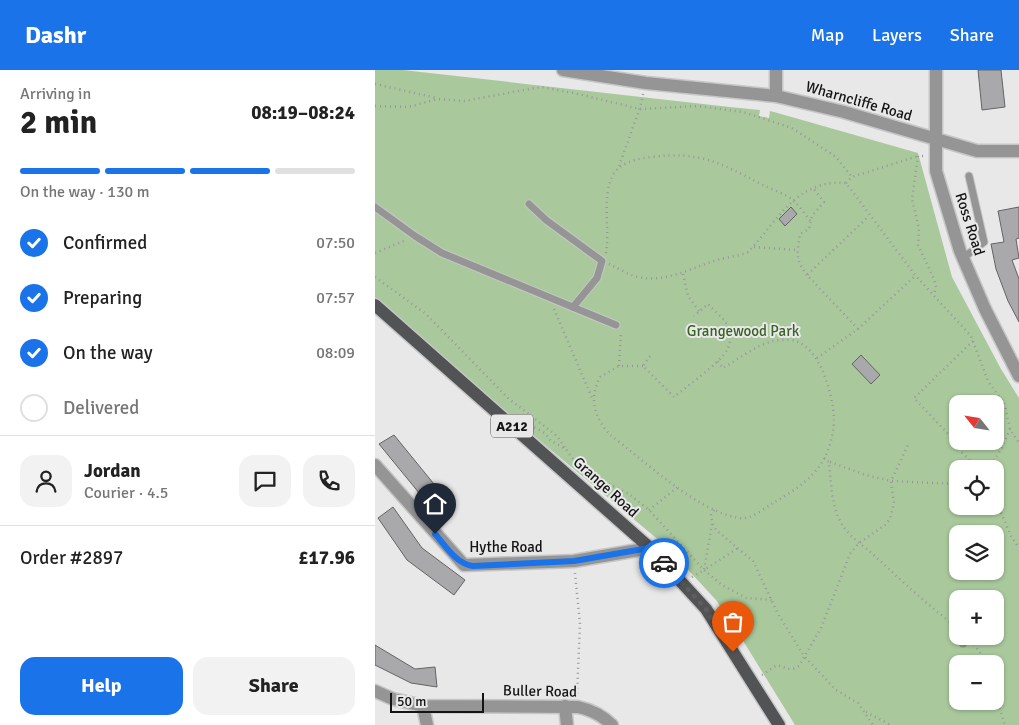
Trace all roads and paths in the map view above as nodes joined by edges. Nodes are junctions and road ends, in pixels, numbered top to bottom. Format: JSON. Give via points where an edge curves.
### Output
{"nodes":[{"id":1,"x":563,"y":70,"type":"edge"},
{"id":2,"x":776,"y":70,"type":"edge"},
{"id":3,"x":936,"y":70,"type":"edge"},
{"id":4,"x":375,"y":84,"type":"edge"},
{"id":5,"x":776,"y":96,"type":"junction"},
{"id":6,"x":642,"y":97,"type":"dead end"},
{"id":7,"x":438,"y":98,"type":"junction"},
{"id":8,"x":375,"y":106,"type":"edge"},
{"id":9,"x":640,"y":109,"type":"junction"},
{"id":10,"x":936,"y":140,"type":"junction"},
{"id":11,"x":1019,"y":151,"type":"edge"},
{"id":12,"x":918,"y":156,"type":"junction"},
{"id":13,"x":936,"y":157,"type":"junction"},
{"id":14,"x":619,"y":168,"type":"junction"},
{"id":15,"x":969,"y":176,"type":"dead end"},
{"id":16,"x":852,"y":177,"type":"junction"},
{"id":17,"x":846,"y":184,"type":"junction"},
{"id":18,"x":813,"y":188,"type":"junction"},
{"id":19,"x":793,"y":200,"type":"junction"},
{"id":20,"x":529,"y":204,"type":"dead end"},
{"id":21,"x":375,"y":207,"type":"edge"},
{"id":22,"x":869,"y":216,"type":"junction"},
{"id":23,"x":811,"y":222,"type":"junction"},
{"id":24,"x":415,"y":236,"type":"junction"},
{"id":25,"x":753,"y":247,"type":"junction"},
{"id":26,"x":797,"y":250,"type":"junction"},
{"id":27,"x":375,"y":253,"type":"edge"},
{"id":28,"x":963,"y":258,"type":"junction"},
{"id":29,"x":602,"y":261,"type":"junction"},
{"id":30,"x":683,"y":274,"type":"junction"},
{"id":31,"x":807,"y":275,"type":"junction"},
{"id":32,"x":915,"y":275,"type":"junction"},
{"id":33,"x":375,"y":277,"type":"edge"},
{"id":34,"x":934,"y":294,"type":"junction"},
{"id":35,"x":549,"y":297,"type":"junction"},
{"id":36,"x":375,"y":305,"type":"edge"},
{"id":37,"x":573,"y":307,"type":"junction"},
{"id":38,"x":699,"y":312,"type":"junction"},
{"id":39,"x":694,"y":316,"type":"dead end"},
{"id":40,"x":616,"y":325,"type":"joint"},
{"id":41,"x":858,"y":329,"type":"junction"},
{"id":42,"x":973,"y":341,"type":"junction"},
{"id":43,"x":650,"y":356,"type":"dead end"},
{"id":44,"x":817,"y":358,"type":"junction"},
{"id":45,"x":717,"y":360,"type":"junction"},
{"id":46,"x":619,"y":366,"type":"junction"},
{"id":47,"x":643,"y":366,"type":"junction"},
{"id":48,"x":1019,"y":376,"type":"edge"},
{"id":49,"x":593,"y":400,"type":"junction"},
{"id":50,"x":529,"y":424,"type":"dead end"},
{"id":51,"x":1010,"y":429,"type":"junction"},
{"id":52,"x":1019,"y":443,"type":"edge"},
{"id":53,"x":908,"y":445,"type":"dead end"},
{"id":54,"x":566,"y":449,"type":"junction"},
{"id":55,"x":824,"y":458,"type":"junction"},
{"id":56,"x":970,"y":460,"type":"edge"},
{"id":57,"x":994,"y":460,"type":"edge"},
{"id":58,"x":829,"y":462,"type":"junction"},
{"id":59,"x":375,"y":465,"type":"edge"},
{"id":60,"x":891,"y":481,"type":"junction"},
{"id":61,"x":949,"y":484,"type":"edge"},
{"id":62,"x":678,"y":487,"type":"junction"},
{"id":63,"x":649,"y":510,"type":"junction"},
{"id":64,"x":713,"y":510,"type":"junction"},
{"id":65,"x":1002,"y":515,"type":"edge"},
{"id":66,"x":712,"y":522,"type":"junction"},
{"id":67,"x":858,"y":544,"type":"junction"},
{"id":68,"x":649,"y":548,"type":"junction"},
{"id":69,"x":738,"y":548,"type":"junction"},
{"id":70,"x":1019,"y":548,"type":"edge"},
{"id":71,"x":574,"y":561,"type":"junction"},
{"id":72,"x":704,"y":570,"type":"junction"},
{"id":73,"x":772,"y":600,"type":"junction"},
{"id":74,"x":949,"y":621,"type":"edge"},
{"id":75,"x":804,"y":656,"type":"junction"},
{"id":76,"x":763,"y":674,"type":"dead end"},
{"id":77,"x":375,"y":691,"type":"edge"},
{"id":78,"x":423,"y":706,"type":"junction"},
{"id":79,"x":571,"y":706,"type":"junction"},
{"id":80,"x":1000,"y":710,"type":"edge"},
{"id":81,"x":865,"y":711,"type":"junction"},
{"id":82,"x":427,"y":725,"type":"edge"},
{"id":83,"x":567,"y":725,"type":"edge"},
{"id":84,"x":612,"y":725,"type":"edge"},
{"id":85,"x":779,"y":725,"type":"edge"},
{"id":86,"x":873,"y":725,"type":"edge"},
{"id":87,"x":891,"y":725,"type":"edge"},
{"id":88,"x":1005,"y":725,"type":"edge"}],
"edges":[{"from":1,"to":5,"type":"street","name":"Wharncliffe Road"},
{"from":2,"to":5,"type":"street"},
{"from":3,"to":10,"type":"street","name":"Ross Road"},
{"from":4,"to":7,"type":"path"},
{"from":5,"to":10,"type":"street","name":"Wharncliffe Road","via":[[844,112]]},
{"from":6,"to":9,"type":"path"},
{"from":7,"to":8,"type":"path","via":[[408,107]]},
{"from":7,"to":9,"type":"path","via":[[464,101],[541,88]]},
{"from":9,"to":14,"type":"path"},
{"from":9,"to":16,"type":"path","via":[[698,106],[763,117],[799,132],[836,157]]},
{"from":10,"to":11,"type":"street","name":"Wharncliffe Road","via":[[977,151]]},
{"from":10,"to":13,"type":"street","name":"Ross Road"},
{"from":12,"to":13,"type":"path"},
{"from":12,"to":16,"type":"path"},
{"from":12,"to":34,"type":"path","via":[[912,198],[919,229],[918,245],[934,279]]},
{"from":13,"to":28,"type":"street","name":"Ross Road","via":[[936,172]]},
{"from":14,"to":19,"type":"path","via":[[627,162],[670,154],[697,157],[725,164]]},
{"from":14,"to":29,"type":"path","via":[[610,185],[606,252]]},
{"from":15,"to":28,"type":"lane","via":[[984,242]]},
{"from":16,"to":17,"type":"path"},
{"from":17,"to":18,"type":"path","via":[[834,182]]},
{"from":17,"to":22,"type":"path"},
{"from":18,"to":19,"type":"path","via":[[803,191]]},
{"from":18,"to":23,"type":"path","via":[[823,202]]},
{"from":19,"to":23,"type":"path"},
{"from":19,"to":25,"type":"path"},
{"from":20,"to":29,"type":"lane"},
{"from":21,"to":24,"type":"lane"},
{"from":22,"to":31,"type":"path"},
{"from":22,"to":32,"type":"path"},
{"from":23,"to":26,"type":"path","via":[[809,229],[800,234]]},
{"from":24,"to":27,"type":"path"},
{"from":24,"to":35,"type":"lane","via":[[442,252]]},
{"from":25,"to":26,"type":"path"},
{"from":25,"to":30,"type":"path","via":[[741,256],[715,261]]},
{"from":26,"to":31,"type":"path","via":[[798,264]]},
{"from":28,"to":48,"type":"street","name":"Ross Road"},
{"from":29,"to":30,"type":"path","via":[[638,277]]},
{"from":29,"to":37,"type":"lane","via":[[597,278]]},
{"from":30,"to":38,"type":"path","via":[[689,296]]},
{"from":31,"to":41,"type":"path"},
{"from":32,"to":34,"type":"path"},
{"from":32,"to":41,"type":"path"},
{"from":33,"to":54,"type":"path","via":[[426,314],[508,398],[557,436]]},
{"from":34,"to":42,"type":"path"},
{"from":35,"to":37,"type":"lane"},
{"from":35,"to":49,"type":"path"},
{"from":36,"to":68,"type":"main road","name":"Grange Road","number":"A212"},
{"from":37,"to":40,"type":"lane"},
{"from":38,"to":39,"type":"path"},
{"from":38,"to":45,"type":"path","via":[[708,304],[730,330],[727,350]]},
{"from":40,"to":46,"type":"path","via":[[621,331]]},
{"from":41,"to":44,"type":"path"},
{"from":42,"to":51,"type":"path","via":[[988,381],[1005,405]]},
{"from":42,"to":56,"type":"path","via":[[914,398]]},
{"from":43,"to":47,"type":"path"},
{"from":44,"to":45,"type":"path","via":[[795,340],[763,344],[723,368]]},
{"from":44,"to":55,"type":"path","via":[[826,380],[834,420]]},
{"from":45,"to":47,"type":"path","via":[[674,397]]},
{"from":46,"to":47,"type":"path"},
{"from":46,"to":49,"type":"path","via":[[600,377]]},
{"from":49,"to":62,"type":"path","via":[[595,414],[609,434]]},
{"from":50,"to":54,"type":"path"},
{"from":51,"to":52,"type":"path"},
{"from":51,"to":57,"type":"path"},
{"from":53,"to":60,"type":"path"},
{"from":54,"to":63,"type":"path","via":[[575,462],[629,494]]},
{"from":55,"to":58,"type":"path"},
{"from":55,"to":64,"type":"path","via":[[810,477],[748,518]]},
{"from":58,"to":60,"type":"path","via":[[866,476]]},
{"from":58,"to":67,"type":"path","via":[[838,517]]},
{"from":59,"to":71,"type":"street","name":"Hythe Road","via":[[464,565]]},
{"from":60,"to":61,"type":"path"},
{"from":60,"to":67,"type":"path","via":[[894,503],[890,519]]},
{"from":62,"to":63,"type":"path"},
{"from":62,"to":64,"type":"path"},
{"from":63,"to":72,"type":"path"},
{"from":64,"to":66,"type":"path"},
{"from":65,"to":70,"type":"path"},
{"from":66,"to":69,"type":"path","via":[[716,530]]},
{"from":66,"to":72,"type":"path"},
{"from":67,"to":74,"type":"path"},
{"from":67,"to":75,"type":"path","via":[[850,554],[821,628]]},
{"from":68,"to":71,"type":"street","name":"Hythe Road"},
{"from":68,"to":85,"type":"main road","name":"Grange Road","number":"A212","via":[[706,609]]},
{"from":69,"to":72,"type":"path"},
{"from":69,"to":73,"type":"path","via":[[753,561]]},
{"from":71,"to":79,"type":"path","via":[[580,624]]},
{"from":72,"to":73,"type":"path","via":[[746,598]]},
{"from":73,"to":75,"type":"path"},
{"from":75,"to":76,"type":"path","via":[[793,670],[777,665]]},
{"from":75,"to":81,"type":"path","via":[[836,690]]},
{"from":77,"to":78,"type":"street","name":"Buller Road","via":[[393,700]]},
{"from":78,"to":79,"type":"street","name":"Buller Road"},
{"from":78,"to":82,"type":"street"},
{"from":79,"to":83,"type":"street"},
{"from":79,"to":84,"type":"street","name":"Buller Road","via":[[592,710]]},
{"from":80,"to":88,"type":"path"},
{"from":81,"to":86,"type":"path"},
{"from":81,"to":87,"type":"path"}]}
